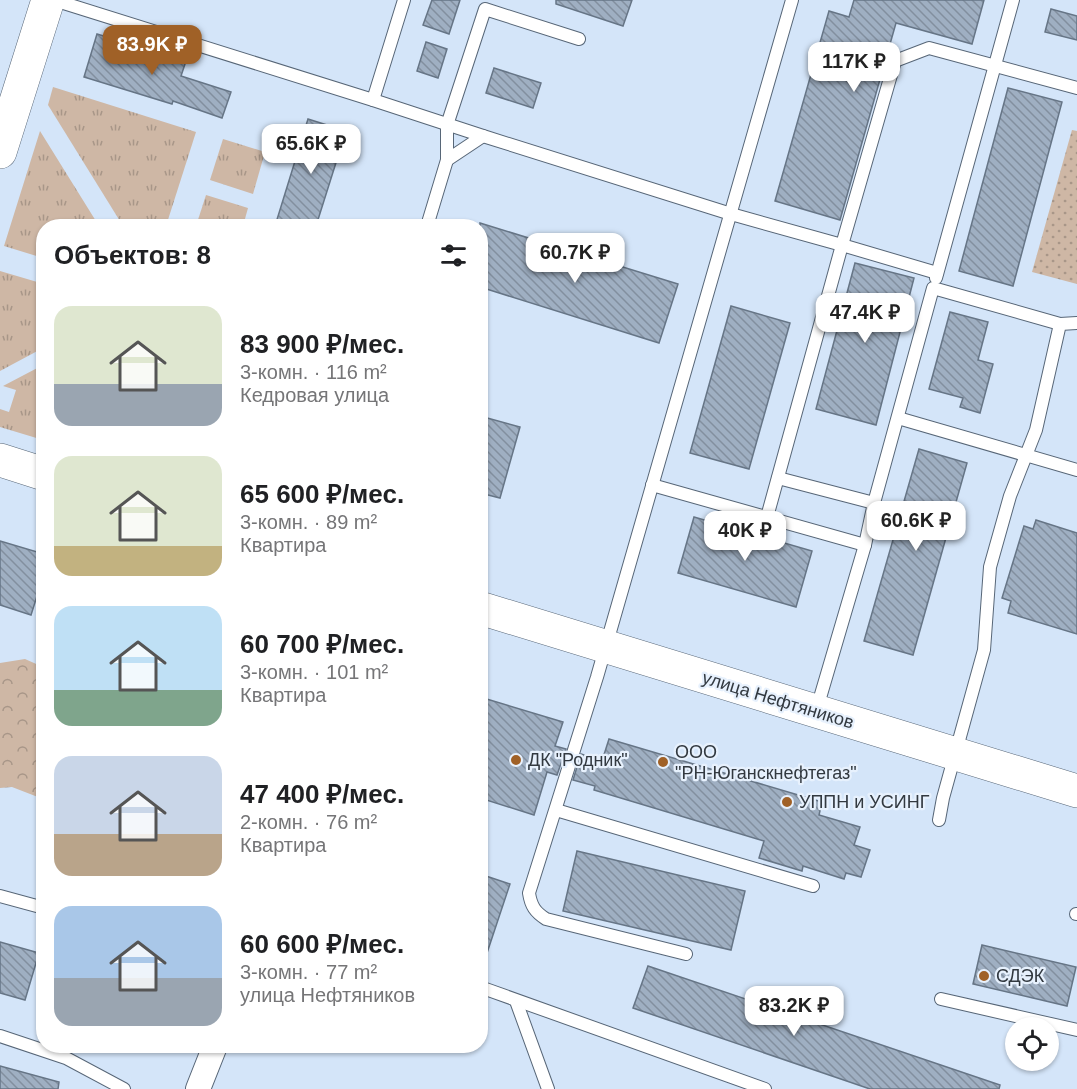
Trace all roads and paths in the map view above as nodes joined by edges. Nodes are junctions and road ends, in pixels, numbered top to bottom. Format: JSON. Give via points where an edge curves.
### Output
{"nodes":[{"id":1,"x":48,"y":0,"type":"edge"},
{"id":2,"x":54,"y":0,"type":"edge"},
{"id":3,"x":404,"y":0,"type":"edge"},
{"id":4,"x":792,"y":0,"type":"edge"},
{"id":5,"x":1012,"y":0,"type":"edge"},
{"id":6,"x":579,"y":39,"type":"dead end"},
{"id":7,"x":994,"y":66,"type":"junction"},
{"id":8,"x":1077,"y":88,"type":"edge"},
{"id":9,"x":373,"y":100,"type":"junction"},
{"id":10,"x":447,"y":125,"type":"junction"},
{"id":11,"x":483,"y":136,"type":"junction"},
{"id":12,"x":0,"y":152,"type":"edge"},
{"id":13,"x":447,"y":160,"type":"junction"},
{"id":14,"x":731,"y":213,"type":"junction"},
{"id":15,"x":429,"y":219,"type":"edge"},
{"id":16,"x":842,"y":245,"type":"junction"},
{"id":17,"x":937,"y":273,"type":"junction"},
{"id":18,"x":933,"y":288,"type":"junction"},
{"id":19,"x":1060,"y":324,"type":"junction"},
{"id":20,"x":1077,"y":324,"type":"edge"},
{"id":21,"x":898,"y":418,"type":"junction"},
{"id":22,"x":1025,"y":456,"type":"junction"},
{"id":23,"x":0,"y":460,"type":"edge"},
{"id":24,"x":1077,"y":470,"type":"edge"},
{"id":25,"x":36,"y":471,"type":"edge"},
{"id":26,"x":778,"y":478,"type":"junction"},
{"id":27,"x":652,"y":485,"type":"junction"},
{"id":28,"x":874,"y":503,"type":"junction"},
{"id":29,"x":767,"y":517,"type":"junction"},
{"id":30,"x":865,"y":545,"type":"junction"},
{"id":31,"x":488,"y":610,"type":"edge"},
{"id":32,"x":605,"y":646,"type":"junction"},
{"id":33,"x":816,"y":712,"type":"junction"},
{"id":34,"x":955,"y":754,"type":"junction"},
{"id":35,"x":1077,"y":791,"type":"edge"},
{"id":36,"x":556,"y":810,"type":"junction"},
{"id":37,"x":939,"y":820,"type":"dead end"},
{"id":38,"x":813,"y":886,"type":"dead end"},
{"id":39,"x":0,"y":896,"type":"edge"},
{"id":40,"x":36,"y":906,"type":"edge"},
{"id":41,"x":686,"y":954,"type":"dead end"},
{"id":42,"x":488,"y":990,"type":"edge"},
{"id":43,"x":941,"y":999,"type":"dead end"},
{"id":44,"x":516,"y":1001,"type":"junction"},
{"id":45,"x":1077,"y":1030,"type":"edge"},
{"id":46,"x":0,"y":1036,"type":"edge"},
{"id":47,"x":36,"y":1048,"type":"edge"},
{"id":48,"x":51,"y":1053,"type":"edge"},
{"id":49,"x":212,"y":1053,"type":"edge"},
{"id":50,"x":745,"y":1086,"type":"edge"},
{"id":51,"x":124,"y":1089,"type":"edge"},
{"id":52,"x":198,"y":1089,"type":"edge"},
{"id":53,"x":548,"y":1089,"type":"edge"},
{"id":54,"x":765,"y":1089,"type":"edge"}],
"edges":[{"from":1,"to":12,"type":"street","via":[[15,89]]},
{"from":2,"to":9,"type":"lane"},
{"from":3,"to":9,"type":"lane"},
{"from":4,"to":14,"type":"lane"},
{"from":5,"to":7,"type":"lane"},
{"from":6,"to":10,"type":"lane","via":[[484,9]]},
{"from":7,"to":8,"type":"lane"},
{"from":7,"to":16,"type":"lane","via":[[929,48],[895,61]]},
{"from":7,"to":17,"type":"lane"},
{"from":9,"to":10,"type":"lane"},
{"from":10,"to":11,"type":"lane"},
{"from":10,"to":13,"type":"lane"},
{"from":11,"to":13,"type":"lane"},
{"from":11,"to":14,"type":"lane"},
{"from":13,"to":15,"type":"lane"},
{"from":14,"to":16,"type":"lane"},
{"from":14,"to":27,"type":"lane"},
{"from":16,"to":17,"type":"lane"},
{"from":16,"to":26,"type":"lane"},
{"from":17,"to":18,"type":"lane"},
{"from":18,"to":19,"type":"lane"},
{"from":18,"to":21,"type":"lane"},
{"from":19,"to":20,"type":"lane"},
{"from":19,"to":22,"type":"lane","via":[[1035,430]]},
{"from":21,"to":22,"type":"lane"},
{"from":21,"to":28,"type":"lane"},
{"from":22,"to":24,"type":"lane"},
{"from":22,"to":34,"type":"lane","via":[[990,567],[984,650]]},
{"from":23,"to":25,"type":"street"},
{"from":26,"to":28,"type":"lane"},
{"from":26,"to":29,"type":"lane"},
{"from":27,"to":29,"type":"lane"},
{"from":27,"to":32,"type":"lane"},
{"from":28,"to":30,"type":"lane"},
{"from":29,"to":30,"type":"lane"},
{"from":30,"to":33,"type":"lane"},
{"from":31,"to":32,"type":"street","name":"улица Нефтяников"},
{"from":32,"to":33,"type":"street","name":"улица Нефтяников"},
{"from":32,"to":36,"type":"lane"},
{"from":33,"to":34,"type":"street","name":"улица Нефтяников"},
{"from":34,"to":35,"type":"street","name":"улица Нефтяников"},
{"from":34,"to":37,"type":"lane"},
{"from":36,"to":38,"type":"lane"},
{"from":36,"to":41,"type":"lane","via":[[531,882],[530,904],[536,912],[546,919]]},
{"from":39,"to":40,"type":"lane"},
{"from":42,"to":44,"type":"lane"},
{"from":43,"to":45,"type":"lane"},
{"from":44,"to":50,"type":"lane"},
{"from":44,"to":53,"type":"lane"},
{"from":46,"to":47,"type":"lane"},
{"from":48,"to":51,"type":"lane"},
{"from":49,"to":52,"type":"street"},
{"from":50,"to":54,"type":"lane"}]}
